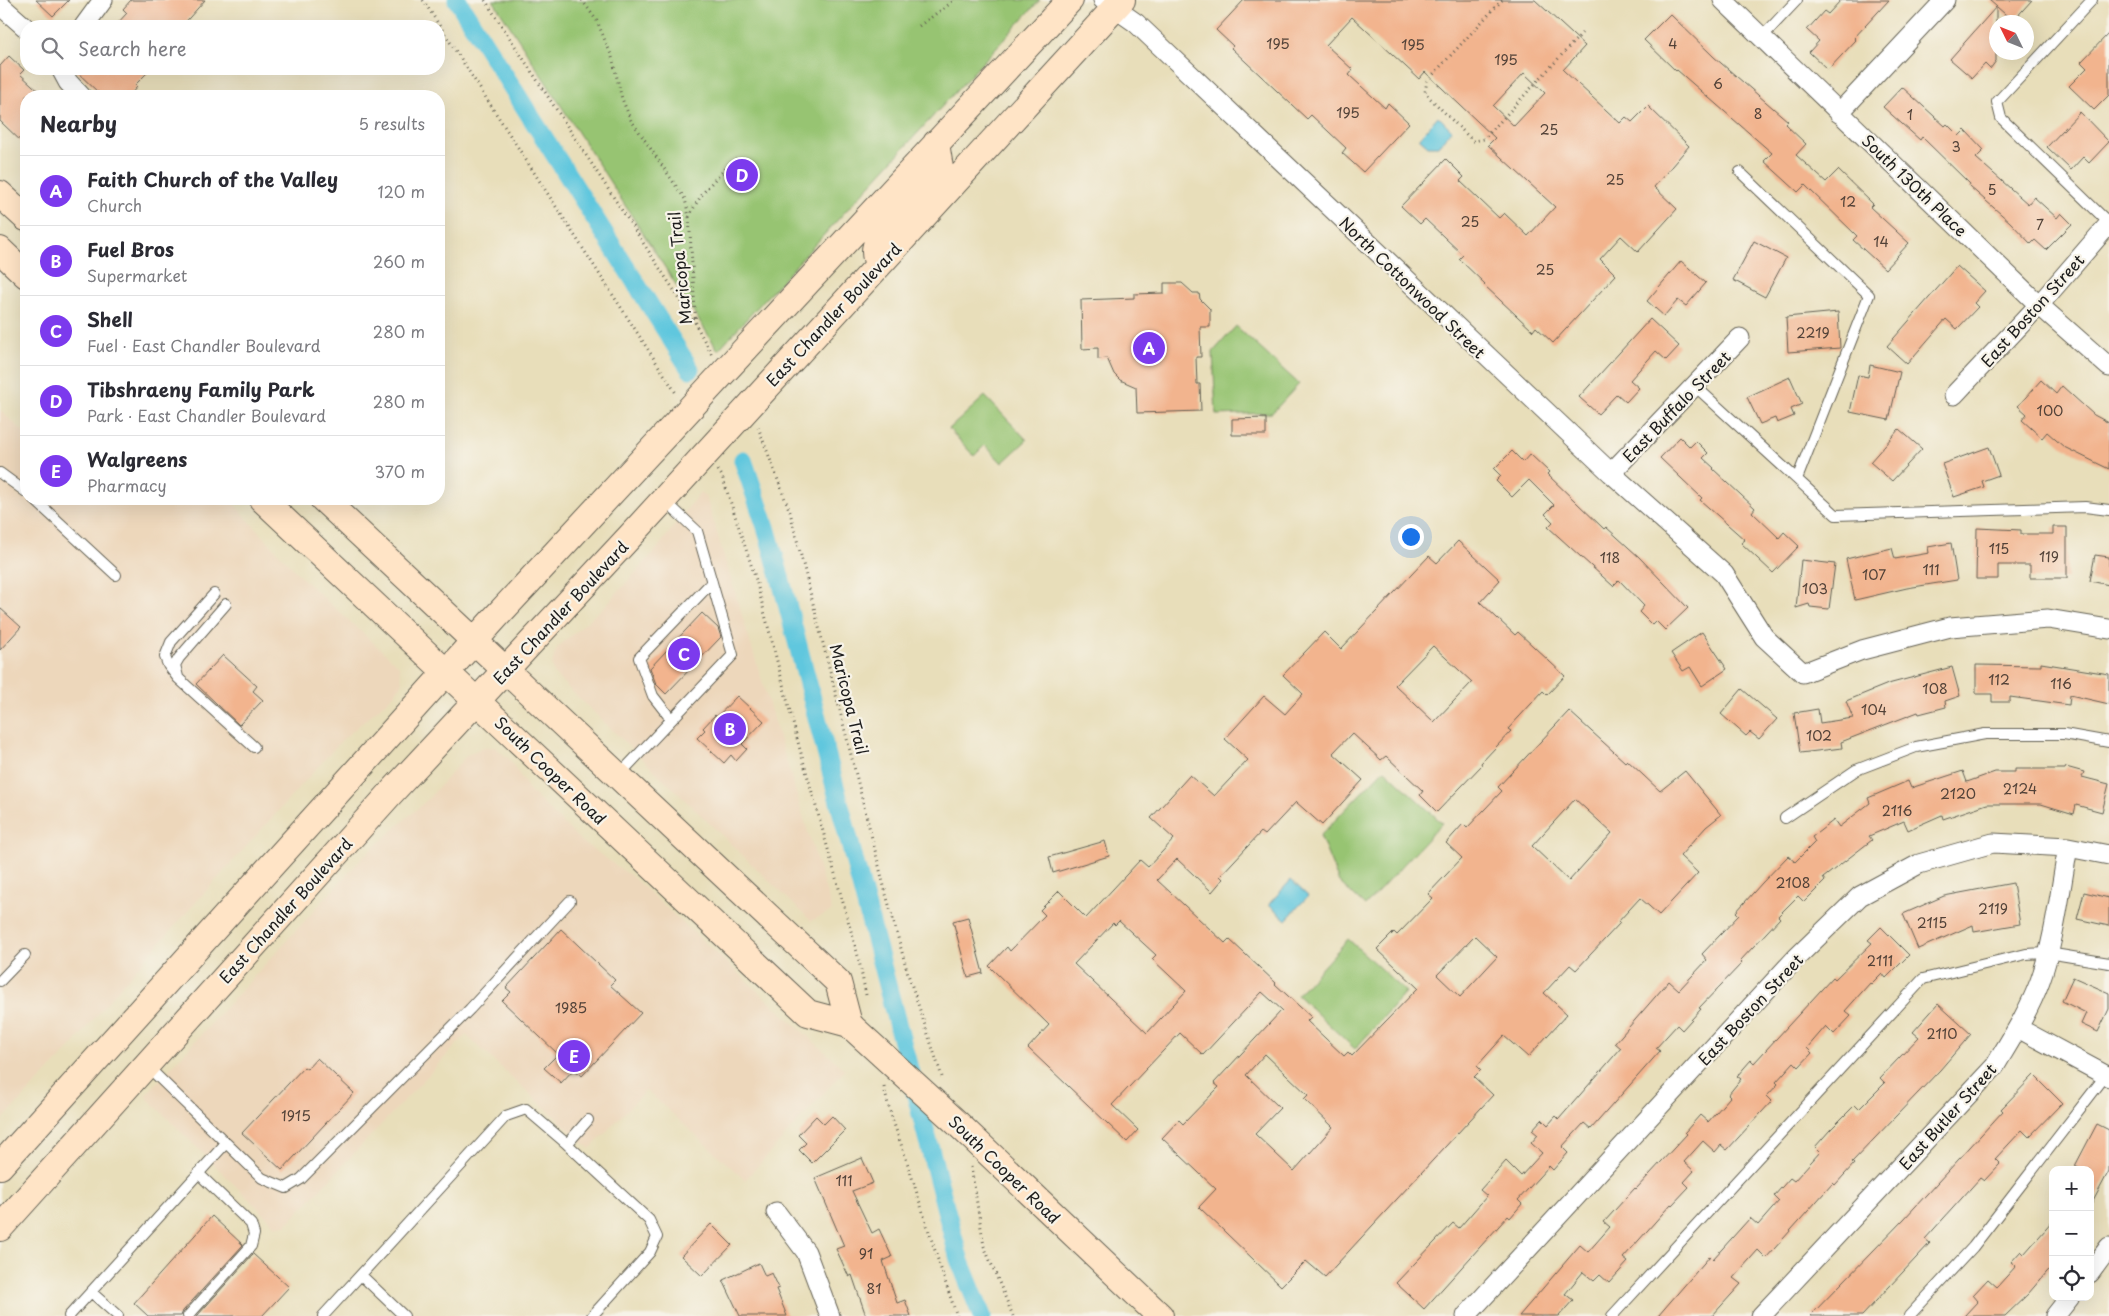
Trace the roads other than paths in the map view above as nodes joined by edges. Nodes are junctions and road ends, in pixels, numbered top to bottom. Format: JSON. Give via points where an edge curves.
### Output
{"nodes":[{"id":1,"x":103,"y":0,"type":"edge"},
{"id":2,"x":1070,"y":0,"type":"edge"},
{"id":3,"x":1723,"y":0,"type":"edge"},
{"id":4,"x":1797,"y":0,"type":"edge"},
{"id":5,"x":1945,"y":0,"type":"edge"},
{"id":6,"x":2092,"y":0,"type":"edge"},
{"id":7,"x":1113,"y":3,"type":"edge"},
{"id":8,"x":0,"y":5,"type":"edge"},
{"id":9,"x":88,"y":20,"type":"edge"},
{"id":10,"x":20,"y":23,"type":"edge"},
{"id":11,"x":1763,"y":36,"type":"junction"},
{"id":12,"x":64,"y":75,"type":"edge"},
{"id":13,"x":75,"y":90,"type":"edge"},
{"id":14,"x":1839,"y":112,"type":"junction"},
{"id":15,"x":936,"y":142,"type":"junction"},
{"id":16,"x":1740,"y":172,"type":"dead end"},
{"id":17,"x":0,"y":194,"type":"edge"},
{"id":18,"x":20,"y":212,"type":"edge"},
{"id":19,"x":2109,"y":224,"type":"edge"},
{"id":20,"x":0,"y":250,"type":"edge"},
{"id":21,"x":879,"y":264,"type":"junction"},
{"id":22,"x":20,"y":269,"type":"edge"},
{"id":23,"x":2039,"y":305,"type":"junction"},
{"id":24,"x":1740,"y":338,"type":"dead end"},
{"id":25,"x":2109,"y":367,"type":"edge"},
{"id":26,"x":1695,"y":386,"type":"junction"},
{"id":27,"x":1954,"y":395,"type":"dead end"},
{"id":28,"x":0,"y":473,"type":"edge"},
{"id":29,"x":1611,"y":473,"type":"junction"},
{"id":30,"x":1797,"y":479,"type":"junction"},
{"id":31,"x":20,"y":488,"type":"edge"},
{"id":32,"x":664,"y":500,"type":"junction"},
{"id":33,"x":40,"y":505,"type":"edge"},
{"id":34,"x":268,"y":505,"type":"edge"},
{"id":35,"x":329,"y":505,"type":"edge"},
{"id":36,"x":2109,"y":510,"type":"edge"},
{"id":37,"x":116,"y":575,"type":"dead end"},
{"id":38,"x":712,"y":582,"type":"junction"},
{"id":39,"x":214,"y":594,"type":"dead end"},
{"id":40,"x":226,"y":604,"type":"dead end"},
{"id":41,"x":2109,"y":630,"type":"edge"},
{"id":42,"x":474,"y":641,"type":"junction"},
{"id":43,"x":505,"y":671,"type":"junction"},
{"id":44,"x":446,"y":672,"type":"junction"},
{"id":45,"x":178,"y":678,"type":"junction"},
{"id":46,"x":478,"y":701,"type":"junction"},
{"id":47,"x":671,"y":719,"type":"junction"},
{"id":48,"x":2109,"y":742,"type":"edge"},
{"id":49,"x":254,"y":748,"type":"dead end"},
{"id":50,"x":618,"y":775,"type":"junction"},
{"id":51,"x":1785,"y":818,"type":"dead end"},
{"id":52,"x":2068,"y":847,"type":"junction"},
{"id":53,"x":2109,"y":855,"type":"edge"},
{"id":54,"x":570,"y":902,"type":"dead end"},
{"id":55,"x":2048,"y":953,"type":"junction"},
{"id":56,"x":25,"y":955,"type":"dead end"},
{"id":57,"x":2109,"y":963,"type":"edge"},
{"id":58,"x":0,"y":981,"type":"edge"},
{"id":59,"x":849,"y":1024,"type":"junction"},
{"id":60,"x":2018,"y":1028,"type":"junction"},
{"id":61,"x":116,"y":1038,"type":"junction"},
{"id":62,"x":146,"y":1065,"type":"junction"},
{"id":63,"x":2107,"y":1076,"type":"edge"},
{"id":64,"x":588,"y":1120,"type":"dead end"},
{"id":65,"x":226,"y":1143,"type":"junction"},
{"id":66,"x":567,"y":1144,"type":"junction"},
{"id":67,"x":0,"y":1166,"type":"edge"},
{"id":68,"x":198,"y":1173,"type":"junction"},
{"id":69,"x":776,"y":1212,"type":"dead end"},
{"id":70,"x":0,"y":1228,"type":"edge"},
{"id":71,"x":2109,"y":1246,"type":"edge"},
{"id":72,"x":2094,"y":1267,"type":"edge"},
{"id":73,"x":361,"y":1274,"type":"junction"},
{"id":74,"x":91,"y":1292,"type":"junction"},
{"id":75,"x":2067,"y":1301,"type":"edge"},
{"id":76,"x":69,"y":1316,"type":"edge"},
{"id":77,"x":118,"y":1316,"type":"edge"},
{"id":78,"x":188,"y":1316,"type":"edge"},
{"id":79,"x":322,"y":1316,"type":"edge"},
{"id":80,"x":404,"y":1316,"type":"edge"},
{"id":81,"x":592,"y":1316,"type":"edge"},
{"id":82,"x":830,"y":1316,"type":"edge"},
{"id":83,"x":1160,"y":1316,"type":"edge"},
{"id":84,"x":1466,"y":1316,"type":"edge"},
{"id":85,"x":1612,"y":1316,"type":"edge"},
{"id":86,"x":1761,"y":1316,"type":"edge"},
{"id":87,"x":1909,"y":1316,"type":"edge"},
{"id":88,"x":2055,"y":1316,"type":"edge"}],
"edges":[{"from":1,"to":9,"type":"street"},
{"from":2,"to":15,"type":"main road"},
{"from":3,"to":11,"type":"street","name":"South 130th Place"},
{"from":4,"to":11,"type":"lane"},
{"from":5,"to":14,"type":"street"},
{"from":6,"to":19,"type":"lane","via":[[1997,102],[2001,118]]},
{"from":7,"to":21,"type":"main road","name":"East Chandler Boulevard"},
{"from":7,"to":29,"type":"street","name":"North Cottonwood Street"},
{"from":8,"to":10,"type":"street"},
{"from":11,"to":14,"type":"street","name":"South 130th Place"},
{"from":12,"to":13,"type":"street"},
{"from":14,"to":23,"type":"street","name":"South 130th Place"},
{"from":15,"to":21,"type":"main road","via":[[940,168],[884,231],[876,244],[875,257]]},
{"from":15,"to":42,"type":"main road"},
{"from":16,"to":30,"type":"lane","via":[[1869,295]]},
{"from":17,"to":18,"type":"main road"},
{"from":19,"to":23,"type":"street","name":"East Boston Street"},
{"from":20,"to":22,"type":"main road"},
{"from":21,"to":32,"type":"main road","name":"East Chandler Boulevard"},
{"from":23,"to":25,"type":"street","name":"South 130th Place"},
{"from":23,"to":27,"type":"street","name":"East Boston Street"},
{"from":24,"to":26,"type":"street","name":"East Buffalo Street"},
{"from":26,"to":29,"type":"street","name":"East Buffalo Street"},
{"from":26,"to":30,"type":"lane"},
{"from":28,"to":31,"type":"lane"},
{"from":29,"to":41,"type":"street","name":"North Cottonwood Street","via":[[1724,574],[1764,637],[1803,674],[1862,650],[1950,627],[2048,619]]},
{"from":30,"to":36,"type":"lane","via":[[1836,515],[2085,507]]},
{"from":32,"to":38,"type":"lane","via":[[697,531]]},
{"from":32,"to":43,"type":"main road","name":"East Chandler Boulevard"},
{"from":33,"to":37,"type":"lane"},
{"from":34,"to":44,"type":"main road","name":"South Cooper Road"},
{"from":35,"to":42,"type":"main road"},
{"from":38,"to":47,"type":"lane","via":[[734,655]]},
{"from":38,"to":47,"type":"lane","via":[[639,658],[653,696]]},
{"from":39,"to":45,"type":"lane","via":[[166,650],[168,665]]},
{"from":40,"to":45,"type":"lane","via":[[179,658],[175,665]]},
{"from":42,"to":43,"type":"main road"},
{"from":42,"to":44,"type":"main road"},
{"from":43,"to":46,"type":"main road","name":"East Chandler Boulevard"},
{"from":43,"to":50,"type":"main road"},
{"from":44,"to":46,"type":"main road","name":"South Cooper Road"},
{"from":44,"to":61,"type":"main road"},
{"from":45,"to":49,"type":"lane"},
{"from":46,"to":59,"type":"main road","name":"South Cooper Road","via":[[808,1013]]},
{"from":46,"to":62,"type":"main road","name":"East Chandler Boulevard"},
{"from":47,"to":50,"type":"lane"},
{"from":48,"to":51,"type":"lane","via":[[2064,734],[1985,734],[1916,747],[1856,770]]},
{"from":50,"to":59,"type":"main road","via":[[838,982]]},
{"from":52,"to":53,"type":"street","name":"East Boston Street"},
{"from":52,"to":55,"type":"street","name":"East Butler Street"},
{"from":52,"to":84,"type":"street","name":"East Boston Street","via":[[1993,843],[1918,864],[1860,896],[1796,958]]},
{"from":54,"to":65,"type":"lane","via":[[470,1009],[301,1179],[286,1188],[262,1178]]},
{"from":55,"to":57,"type":"lane"},
{"from":55,"to":60,"type":"street","name":"East Butler Street","via":[[2039,983]]},
{"from":55,"to":85,"type":"lane","via":[[2026,954],[1923,979]]},
{"from":56,"to":58,"type":"lane"},
{"from":59,"to":83,"type":"main road","name":"South Cooper Road","via":[[891,1077],[948,1115]]},
{"from":60,"to":63,"type":"street"},
{"from":60,"to":86,"type":"street","name":"East Butler Street","via":[[1995,1066]]},
{"from":61,"to":62,"type":"main road"},
{"from":61,"to":67,"type":"main road"},
{"from":62,"to":65,"type":"lane"},
{"from":62,"to":70,"type":"main road","name":"East Chandler Boulevard"},
{"from":63,"to":87,"type":"lane","via":[[1973,1247]]},
{"from":64,"to":66,"type":"lane"},
{"from":65,"to":68,"type":"lane"},
{"from":66,"to":73,"type":"lane","via":[[526,1108],[506,1116]]},
{"from":66,"to":81,"type":"lane","via":[[649,1220],[657,1237],[650,1252]]},
{"from":68,"to":74,"type":"lane"},
{"from":68,"to":78,"type":"lane","via":[[251,1224],[254,1234],[251,1246]]},
{"from":69,"to":82,"type":"street","via":[[806,1252]]},
{"from":71,"to":72,"type":"street"},
{"from":73,"to":79,"type":"lane"},
{"from":73,"to":80,"type":"lane"},
{"from":74,"to":76,"type":"lane"},
{"from":74,"to":77,"type":"lane"},
{"from":75,"to":88,"type":"street"}]}
